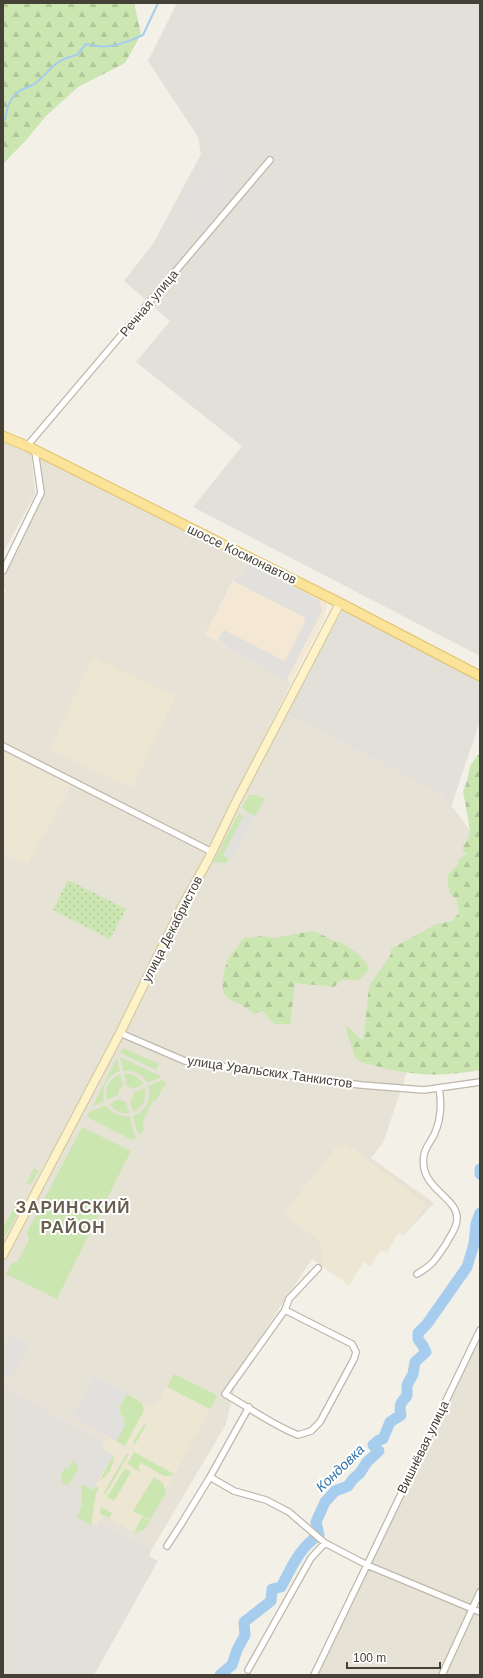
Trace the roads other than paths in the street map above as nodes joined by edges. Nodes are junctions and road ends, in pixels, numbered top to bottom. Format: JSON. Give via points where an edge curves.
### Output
{"nodes":[{"id":1,"x":270,"y":160,"type":"dead end"},
{"id":2,"x":3,"y":436,"type":"edge"},
{"id":3,"x":31,"y":448,"type":"junction"},
{"id":4,"x":3,"y":571,"type":"edge"},
{"id":5,"x":340,"y":603,"type":"junction"},
{"id":6,"x":480,"y":676,"type":"edge"},
{"id":7,"x":3,"y":746,"type":"edge"},
{"id":8,"x":212,"y":852,"type":"junction"},
{"id":9,"x":120,"y":1033,"type":"junction"},
{"id":10,"x":480,"y":1082,"type":"edge"},
{"id":11,"x":439,"y":1088,"type":"junction"},
{"id":12,"x":3,"y":1255,"type":"edge"},
{"id":13,"x":318,"y":1268,"type":"dead end"},
{"id":14,"x":417,"y":1274,"type":"dead end"},
{"id":15,"x":285,"y":1310,"type":"junction"},
{"id":16,"x":480,"y":1330,"type":"edge"},
{"id":17,"x":478,"y":1340,"type":"edge"},
{"id":18,"x":249,"y":1407,"type":"junction"},
{"id":19,"x":210,"y":1477,"type":"junction"},
{"id":20,"x":325,"y":1543,"type":"junction"},
{"id":21,"x":166,"y":1546,"type":"dead end"},
{"id":22,"x":367,"y":1565,"type":"junction"},
{"id":23,"x":480,"y":1592,"type":"edge"},
{"id":24,"x":472,"y":1608,"type":"junction"},
{"id":25,"x":480,"y":1612,"type":"edge"},
{"id":26,"x":248,"y":1670,"type":"dead end"},
{"id":27,"x":314,"y":1675,"type":"edge"},
{"id":28,"x":442,"y":1675,"type":"edge"}],
"edges":[{"from":1,"to":3,"type":"street","name":"Речная улица"},
{"from":2,"to":3,"type":"main road","name":"шоссе Космонавтов"},
{"from":3,"to":4,"type":"street","via":[[40,493]]},
{"from":3,"to":5,"type":"main road","name":"шоссе Космонавтов"},
{"from":5,"to":6,"type":"main road","name":"шоссе Космонавтов"},
{"from":5,"to":8,"type":"street","name":"улица Декабристов"},
{"from":7,"to":8,"type":"street"},
{"from":8,"to":9,"type":"street","name":"улица Декабристов"},
{"from":9,"to":11,"type":"street","name":"улица Уральских Танкистов","via":[[185,1061],[361,1085],[424,1090]]},
{"from":9,"to":12,"type":"street","name":"улица Декабристов"},
{"from":10,"to":11,"type":"street","name":"улица Уральских Танкистов"},
{"from":11,"to":14,"type":"street","via":[[440,1116],[424,1154],[425,1172],[433,1187],[454,1207],[457,1218],[455,1228],[432,1265]]},
{"from":13,"to":15,"type":"street","via":[[289,1299]]},
{"from":15,"to":18,"type":"street","via":[[225,1394]]},
{"from":15,"to":18,"type":"street","via":[[352,1344],[356,1352],[354,1359],[320,1422],[307,1434],[298,1436],[280,1428]]},
{"from":16,"to":17,"type":"street","name":"Вишнёвая улица"},
{"from":17,"to":22,"type":"street","name":"Вишнёвая улица"},
{"from":18,"to":19,"type":"street"},
{"from":19,"to":20,"type":"street","via":[[234,1491],[266,1500],[289,1512]]},
{"from":19,"to":21,"type":"street"},
{"from":20,"to":22,"type":"street"},
{"from":20,"to":26,"type":"street","via":[[311,1558]]},
{"from":22,"to":24,"type":"street"},
{"from":22,"to":27,"type":"street","name":"Вишнёвая улица"},
{"from":23,"to":24,"type":"street"},
{"from":24,"to":25,"type":"street"},
{"from":24,"to":28,"type":"street"}]}
